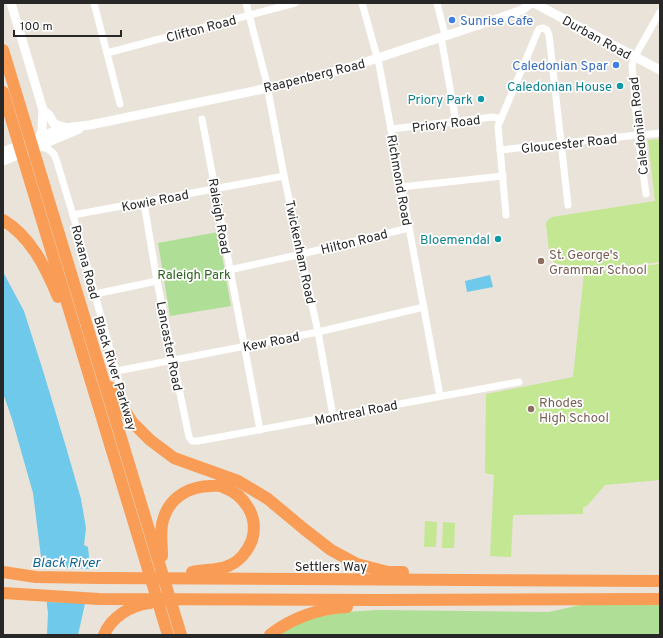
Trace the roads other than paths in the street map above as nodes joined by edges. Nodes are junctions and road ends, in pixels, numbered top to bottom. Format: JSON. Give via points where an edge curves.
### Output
{"nodes":[{"id":1,"x":11,"y":3,"type":"edge"},
{"id":2,"x":94,"y":3,"type":"edge"},
{"id":3,"x":246,"y":3,"type":"edge"},
{"id":4,"x":295,"y":3,"type":"edge"},
{"id":5,"x":362,"y":3,"type":"edge"},
{"id":6,"x":436,"y":3,"type":"edge"},
{"id":7,"x":532,"y":3,"type":"edge"},
{"id":8,"x":660,"y":12,"type":"edge"},
{"id":9,"x":249,"y":15,"type":"junction"},
{"id":10,"x":443,"y":36,"type":"junction"},
{"id":11,"x":3,"y":50,"type":"edge"},
{"id":12,"x":107,"y":53,"type":"junction"},
{"id":13,"x":377,"y":58,"type":"junction"},
{"id":14,"x":634,"y":58,"type":"junction"},
{"id":15,"x":660,"y":70,"type":"edge"},
{"id":16,"x":268,"y":88,"type":"junction"},
{"id":17,"x":3,"y":92,"type":"edge"},
{"id":18,"x":120,"y":104,"type":"dead end"},
{"id":19,"x":43,"y":110,"type":"junction"},
{"id":20,"x":501,"y":119,"type":"junction"},
{"id":21,"x":202,"y":120,"type":"dead end"},
{"id":22,"x":18,"y":121,"type":"junction"},
{"id":23,"x":456,"y":122,"type":"junction"},
{"id":24,"x":90,"y":124,"type":"junction"},
{"id":25,"x":66,"y":128,"type":"junction"},
{"id":26,"x":391,"y":129,"type":"junction"},
{"id":27,"x":660,"y":133,"type":"edge"},
{"id":28,"x":641,"y":135,"type":"junction"},
{"id":29,"x":40,"y":136,"type":"junction"},
{"id":30,"x":560,"y":144,"type":"junction"},
{"id":31,"x":37,"y":147,"type":"junction"},
{"id":32,"x":500,"y":150,"type":"junction"},
{"id":33,"x":3,"y":152,"type":"edge"},
{"id":34,"x":3,"y":161,"type":"edge"},
{"id":35,"x":284,"y":176,"type":"junction"},
{"id":36,"x":502,"y":176,"type":"junction"},
{"id":37,"x":401,"y":187,"type":"junction"},
{"id":38,"x":215,"y":188,"type":"junction"},
{"id":39,"x":646,"y":194,"type":"dead end"},
{"id":40,"x":144,"y":203,"type":"junction"},
{"id":41,"x":568,"y":205,"type":"dead end"},
{"id":42,"x":73,"y":215,"type":"junction"},
{"id":43,"x":506,"y":215,"type":"dead end"},
{"id":44,"x":3,"y":220,"type":"edge"},
{"id":45,"x":409,"y":228,"type":"junction"},
{"id":46,"x":302,"y":254,"type":"junction"},
{"id":47,"x":229,"y":270,"type":"junction"},
{"id":48,"x":157,"y":281,"type":"junction"},
{"id":49,"x":95,"y":294,"type":"junction"},
{"id":50,"x":424,"y":307,"type":"junction"},
{"id":51,"x":318,"y":332,"type":"junction"},
{"id":52,"x":244,"y":347,"type":"junction"},
{"id":53,"x":173,"y":360,"type":"junction"},
{"id":54,"x":88,"y":370,"type":"junction"},
{"id":55,"x":116,"y":371,"type":"junction"},
{"id":56,"x":102,"y":374,"type":"junction"},
{"id":57,"x":519,"y":382,"type":"dead end"},
{"id":58,"x":121,"y":389,"type":"dead end"},
{"id":59,"x":440,"y":396,"type":"junction"},
{"id":60,"x":333,"y":416,"type":"junction"},
{"id":61,"x":260,"y":430,"type":"junction"},
{"id":62,"x":192,"y":441,"type":"joint"},
{"id":63,"x":160,"y":557,"type":"junction"},
{"id":64,"x":3,"y":572,"type":"edge"},
{"id":65,"x":660,"y":576,"type":"edge"},
{"id":66,"x":172,"y":578,"type":"junction"},
{"id":67,"x":471,"y":580,"type":"junction"},
{"id":68,"x":627,"y":581,"type":"junction"},
{"id":69,"x":660,"y":581,"type":"edge"},
{"id":70,"x":3,"y":593,"type":"edge"},
{"id":71,"x":188,"y":599,"type":"junction"},
{"id":72,"x":660,"y":599,"type":"edge"},
{"id":73,"x":379,"y":600,"type":"junction"},
{"id":74,"x":607,"y":600,"type":"junction"},
{"id":75,"x":660,"y":604,"type":"edge"},
{"id":76,"x":181,"y":621,"type":"junction"},
{"id":77,"x":168,"y":634,"type":"edge"},
{"id":78,"x":104,"y":635,"type":"edge"},
{"id":79,"x":181,"y":635,"type":"edge"},
{"id":80,"x":187,"y":635,"type":"edge"},
{"id":81,"x":270,"y":635,"type":"edge"}],
"edges":[{"from":1,"to":19,"type":"main road"},
{"from":2,"to":12,"type":"street"},
{"from":3,"to":9,"type":"street","name":"Twickenham Road"},
{"from":4,"to":9,"type":"street","name":"Clifton Road"},
{"from":5,"to":13,"type":"street","name":"Richmond Road"},
{"from":6,"to":10,"type":"street"},
{"from":7,"to":10,"type":"main road","name":"Raapenberg Road","via":[[522,10]]},
{"from":7,"to":14,"type":"main road","name":"Durban Road"},
{"from":8,"to":14,"type":"street"},
{"from":9,"to":12,"type":"street","name":"Clifton Road"},
{"from":9,"to":16,"type":"street","name":"Twickenham Road"},
{"from":10,"to":13,"type":"main road","name":"Raapenberg Road"},
{"from":10,"to":23,"type":"street"},
{"from":11,"to":22,"type":"highway"},
{"from":12,"to":18,"type":"street"},
{"from":13,"to":16,"type":"main road","name":"Raapenberg Road"},
{"from":13,"to":26,"type":"street","name":"Richmond Road"},
{"from":14,"to":15,"type":"main road","name":"Durban Road"},
{"from":14,"to":28,"type":"street","name":"Caledonian Road","via":[[632,66]]},
{"from":16,"to":24,"type":"main road","name":"Raapenberg Road"},
{"from":16,"to":35,"type":"street","name":"Twickenham Road"},
{"from":17,"to":22,"type":"highway"},
{"from":19,"to":25,"type":"main road","via":[[54,124]]},
{"from":19,"to":29,"type":"main road"},
{"from":20,"to":23,"type":"street","name":"Priory Road","via":[[493,117]]},
{"from":20,"to":30,"type":"street","via":[[537,33],[543,28],[549,34]]},
{"from":20,"to":32,"type":"street","via":[[498,126]]},
{"from":21,"to":38,"type":"street","name":"Raleigh Road"},
{"from":22,"to":54,"type":"highway","name":"Black River Parkway","via":[[28,174]]},
{"from":22,"to":56,"type":"highway","name":"Black River Parkway","via":[[40,170]]},
{"from":23,"to":26,"type":"street","name":"Priory Road"},
{"from":24,"to":25,"type":"main road","name":"Raapenberg Road"},
{"from":24,"to":31,"type":"main road","name":"Raapenberg Road"},
{"from":25,"to":29,"type":"main road","name":"Raapenberg Road"},
{"from":26,"to":37,"type":"street","name":"Richmond Road"},
{"from":27,"to":28,"type":"street","name":"Gloucester Road"},
{"from":28,"to":30,"type":"street","name":"Gloucester Road"},
{"from":28,"to":39,"type":"street","name":"Caledonian Road"},
{"from":29,"to":31,"type":"main road"},
{"from":29,"to":33,"type":"main road","name":"Raapenberg Road"},
{"from":30,"to":32,"type":"street","name":"Gloucester Road"},
{"from":30,"to":41,"type":"street"},
{"from":31,"to":34,"type":"main road","name":"Raapenberg Road"},
{"from":31,"to":42,"type":"street","name":"Roxana Road","via":[[47,148],[54,154]]},
{"from":32,"to":36,"type":"street"},
{"from":35,"to":38,"type":"street","name":"Kowie Road"},
{"from":35,"to":46,"type":"street","name":"Twickenham Road"},
{"from":36,"to":37,"type":"street"},
{"from":36,"to":43,"type":"street"},
{"from":37,"to":45,"type":"street","name":"Richmond Road"},
{"from":38,"to":40,"type":"street","name":"Kowie Road"},
{"from":38,"to":47,"type":"street","name":"Raleigh Road"},
{"from":40,"to":42,"type":"street","name":"Kowie Road"},
{"from":40,"to":48,"type":"street","name":"Lancaster Road"},
{"from":42,"to":49,"type":"street","name":"Roxana Road"},
{"from":44,"to":54,"type":"highway","via":[[32,246],[50,276]]},
{"from":45,"to":46,"type":"street","name":"Hilton Road"},
{"from":45,"to":50,"type":"street","name":"Richmond Road"},
{"from":46,"to":47,"type":"street","name":"Hilton Road"},
{"from":46,"to":51,"type":"street","name":"Twickenham Road"},
{"from":47,"to":52,"type":"street","name":"Raleigh Road"},
{"from":48,"to":49,"type":"street"},
{"from":48,"to":53,"type":"street","name":"Lancaster Road"},
{"from":49,"to":55,"type":"street","name":"Roxana Road"},
{"from":50,"to":51,"type":"street","name":"Kew Road"},
{"from":50,"to":59,"type":"street","name":"Richmond Road"},
{"from":51,"to":52,"type":"street","name":"Kew Road"},
{"from":51,"to":60,"type":"street","name":"Twickenham Road"},
{"from":52,"to":53,"type":"street","name":"Kew Road"},
{"from":52,"to":61,"type":"street","name":"Raleigh Road"},
{"from":53,"to":55,"type":"street","name":"Kew Road"},
{"from":53,"to":62,"type":"street","name":"Lancaster Road","via":[[189,437]]},
{"from":54,"to":77,"type":"highway","name":"Black River Parkway"},
{"from":55,"to":58,"type":"street","name":"Roxana Road"},
{"from":56,"to":63,"type":"highway","name":"Black River Parkway"},
{"from":56,"to":67,"type":"highway","via":[[132,422],[150,440],[174,458],[238,481],[268,499],[331,550],[357,564],[388,572]]},
{"from":57,"to":59,"type":"street","name":"Montreal Road"},
{"from":59,"to":60,"type":"street","name":"Montreal Road"},
{"from":60,"to":61,"type":"street","name":"Montreal Road"},
{"from":61,"to":62,"type":"street","name":"Montreal Road"},
{"from":63,"to":66,"type":"highway","via":[[163,517],[170,505],[184,492],[202,486],[222,486],[238,494],[247,504],[253,517],[254,532],[250,546],[241,558],[228,566]]},
{"from":63,"to":76,"type":"highway","name":"Black River Parkway"},
{"from":64,"to":66,"type":"highway","name":"Settlers Way","via":[[36,576]]},
{"from":65,"to":68,"type":"highway"},
{"from":66,"to":67,"type":"highway","name":"Settlers Way"},
{"from":67,"to":68,"type":"highway","name":"Settlers Way"},
{"from":68,"to":69,"type":"highway","name":"Settlers Way"},
{"from":70,"to":71,"type":"highway"},
{"from":71,"to":73,"type":"highway"},
{"from":71,"to":78,"type":"highway","via":[[140,604],[118,616]]},
{"from":72,"to":74,"type":"highway"},
{"from":73,"to":74,"type":"highway"},
{"from":73,"to":81,"type":"highway","via":[[365,606],[334,608],[301,617]]},
{"from":74,"to":75,"type":"highway"},
{"from":76,"to":79,"type":"highway","name":"Black River Parkway"},
{"from":76,"to":80,"type":"highway"}]}
